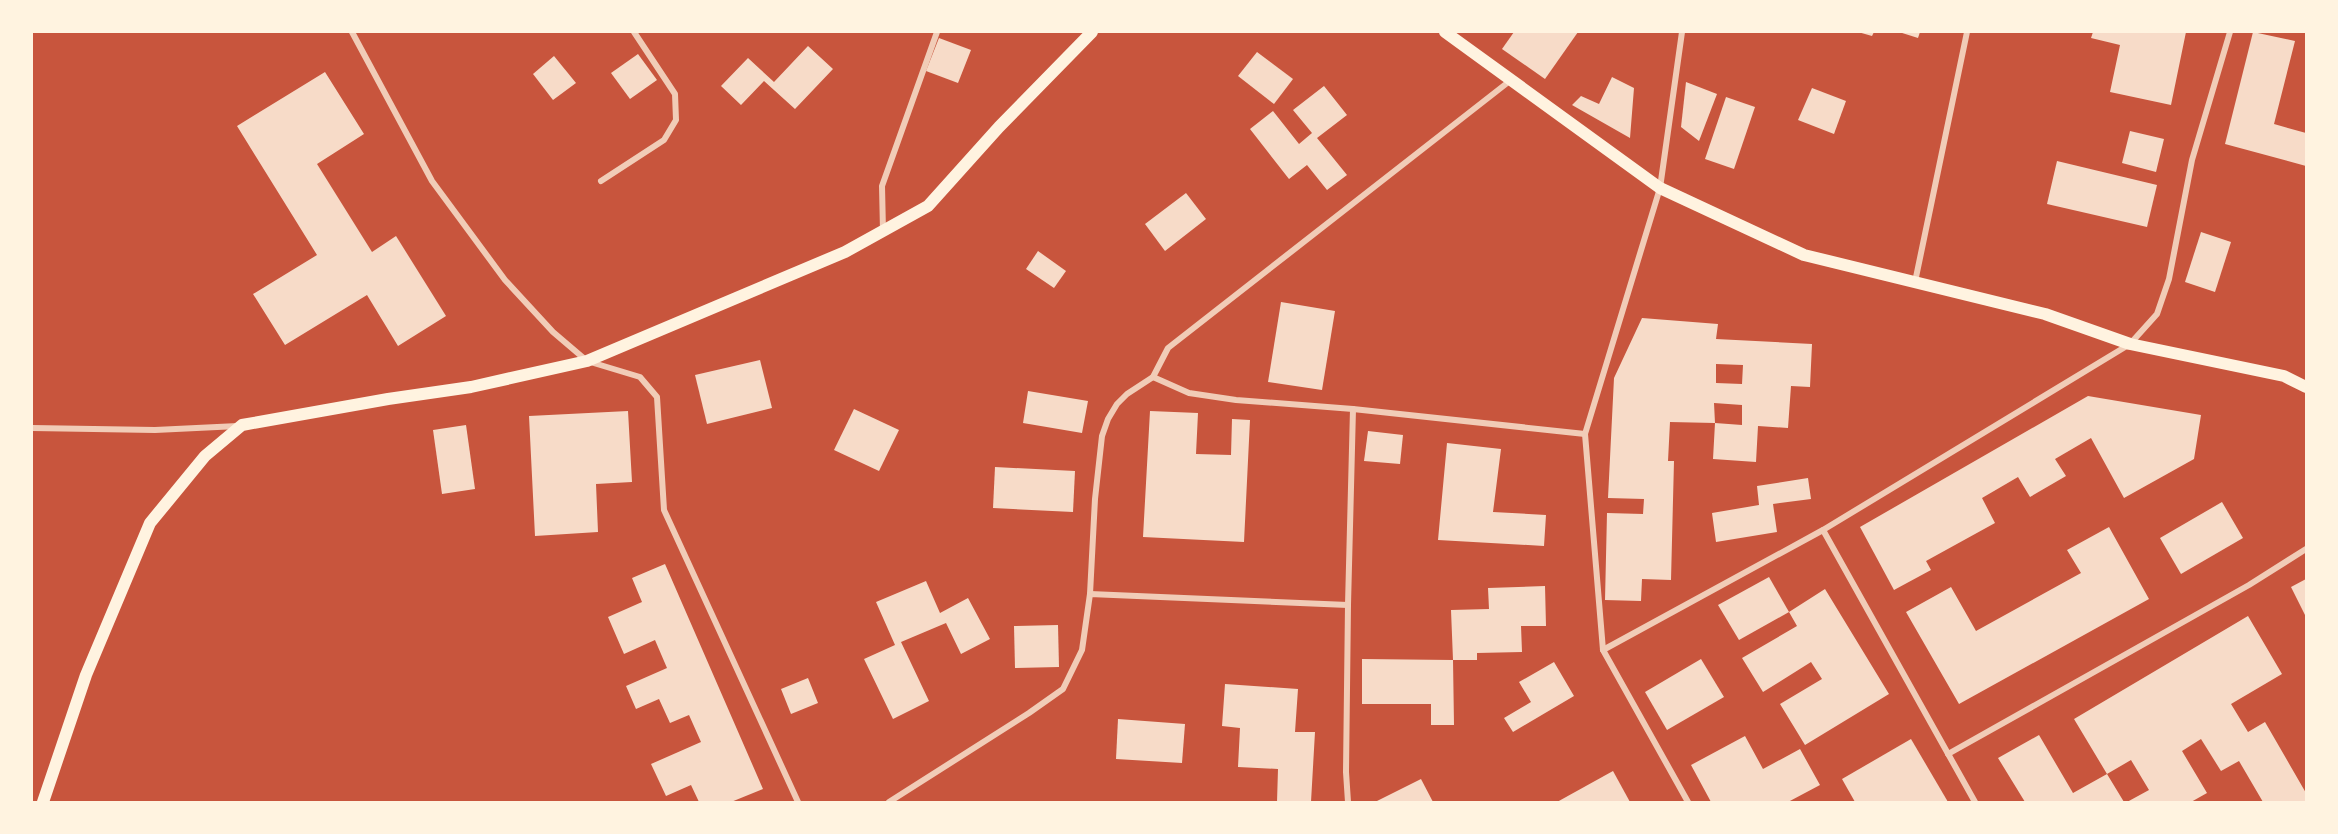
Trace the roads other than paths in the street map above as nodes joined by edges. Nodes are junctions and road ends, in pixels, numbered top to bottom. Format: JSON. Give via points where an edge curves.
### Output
{"nodes":[{"id":1,"x":352,"y":32,"type":"edge"},
{"id":2,"x":634,"y":32,"type":"edge"},
{"id":3,"x":937,"y":32,"type":"edge"},
{"id":4,"x":1092,"y":32,"type":"edge"},
{"id":5,"x":1445,"y":32,"type":"edge"},
{"id":6,"x":1682,"y":32,"type":"edge"},
{"id":7,"x":1967,"y":32,"type":"edge"},
{"id":8,"x":2230,"y":32,"type":"edge"},
{"id":9,"x":1511,"y":80,"type":"junction"},
{"id":10,"x":601,"y":181,"type":"dead end"},
{"id":11,"x":1660,"y":188,"type":"junction"},
{"id":12,"x":883,"y":231,"type":"junction"},
{"id":13,"x":1915,"y":283,"type":"junction"},
{"id":14,"x":2130,"y":344,"type":"junction"},
{"id":15,"x":587,"y":362,"type":"junction"},
{"id":16,"x":1153,"y":377,"type":"junction"},
{"id":17,"x":2307,"y":387,"type":"edge"},
{"id":18,"x":1353,"y":409,"type":"junction"},
{"id":19,"x":242,"y":425,"type":"junction"},
{"id":20,"x":32,"y":428,"type":"edge"},
{"id":21,"x":1585,"y":434,"type":"junction"},
{"id":22,"x":1824,"y":530,"type":"junction"},
{"id":23,"x":2307,"y":549,"type":"edge"},
{"id":24,"x":1090,"y":594,"type":"junction"},
{"id":25,"x":1348,"y":604,"type":"junction"},
{"id":26,"x":1603,"y":650,"type":"junction"},
{"id":27,"x":1948,"y":754,"type":"junction"},
{"id":28,"x":43,"y":802,"type":"edge"},
{"id":29,"x":798,"y":802,"type":"edge"},
{"id":30,"x":889,"y":802,"type":"edge"},
{"id":31,"x":1348,"y":802,"type":"edge"},
{"id":32,"x":1688,"y":802,"type":"edge"},
{"id":33,"x":1975,"y":802,"type":"edge"}],
"edges":[{"from":1,"to":15,"type":"street","via":[[432,181],[505,280]]},
{"from":2,"to":10,"type":"street","via":[[675,94],[676,120],[664,140]]},
{"from":3,"to":12,"type":"street","via":[[882,186]]},
{"from":4,"to":12,"type":"main road","via":[[928,206]]},
{"from":5,"to":9,"type":"main road"},
{"from":6,"to":11,"type":"street"},
{"from":7,"to":13,"type":"street"},
{"from":8,"to":14,"type":"street","via":[[2192,160],[2169,279],[2157,314]]},
{"from":9,"to":11,"type":"main road"},
{"from":9,"to":16,"type":"street","via":[[1168,348]]},
{"from":11,"to":13,"type":"main road","via":[[1804,255]]},
{"from":11,"to":21,"type":"street"},
{"from":12,"to":15,"type":"main road","via":[[845,252]]},
{"from":13,"to":14,"type":"main road","via":[[2045,314]]},
{"from":14,"to":17,"type":"main road","via":[[2284,376]]},
{"from":14,"to":22,"type":"street"},
{"from":15,"to":19,"type":"main road","via":[[471,387]]},
{"from":15,"to":29,"type":"street","via":[[639,377],[657,397],[664,510]]},
{"from":16,"to":18,"type":"street","via":[[1189,393]]},
{"from":16,"to":24,"type":"street","via":[[1117,404],[1102,436]]},
{"from":18,"to":21,"type":"street"},
{"from":18,"to":25,"type":"street"},
{"from":19,"to":20,"type":"street","via":[[155,430]]},
{"from":19,"to":28,"type":"main road","via":[[205,456],[150,523],[86,675]]},
{"from":21,"to":26,"type":"street"},
{"from":22,"to":26,"type":"street"},
{"from":22,"to":27,"type":"street"},
{"from":23,"to":27,"type":"street"},
{"from":24,"to":25,"type":"street"},
{"from":24,"to":30,"type":"street","via":[[1082,650],[1062,689]]},
{"from":25,"to":31,"type":"street"},
{"from":26,"to":32,"type":"street"},
{"from":27,"to":33,"type":"street"}]}
